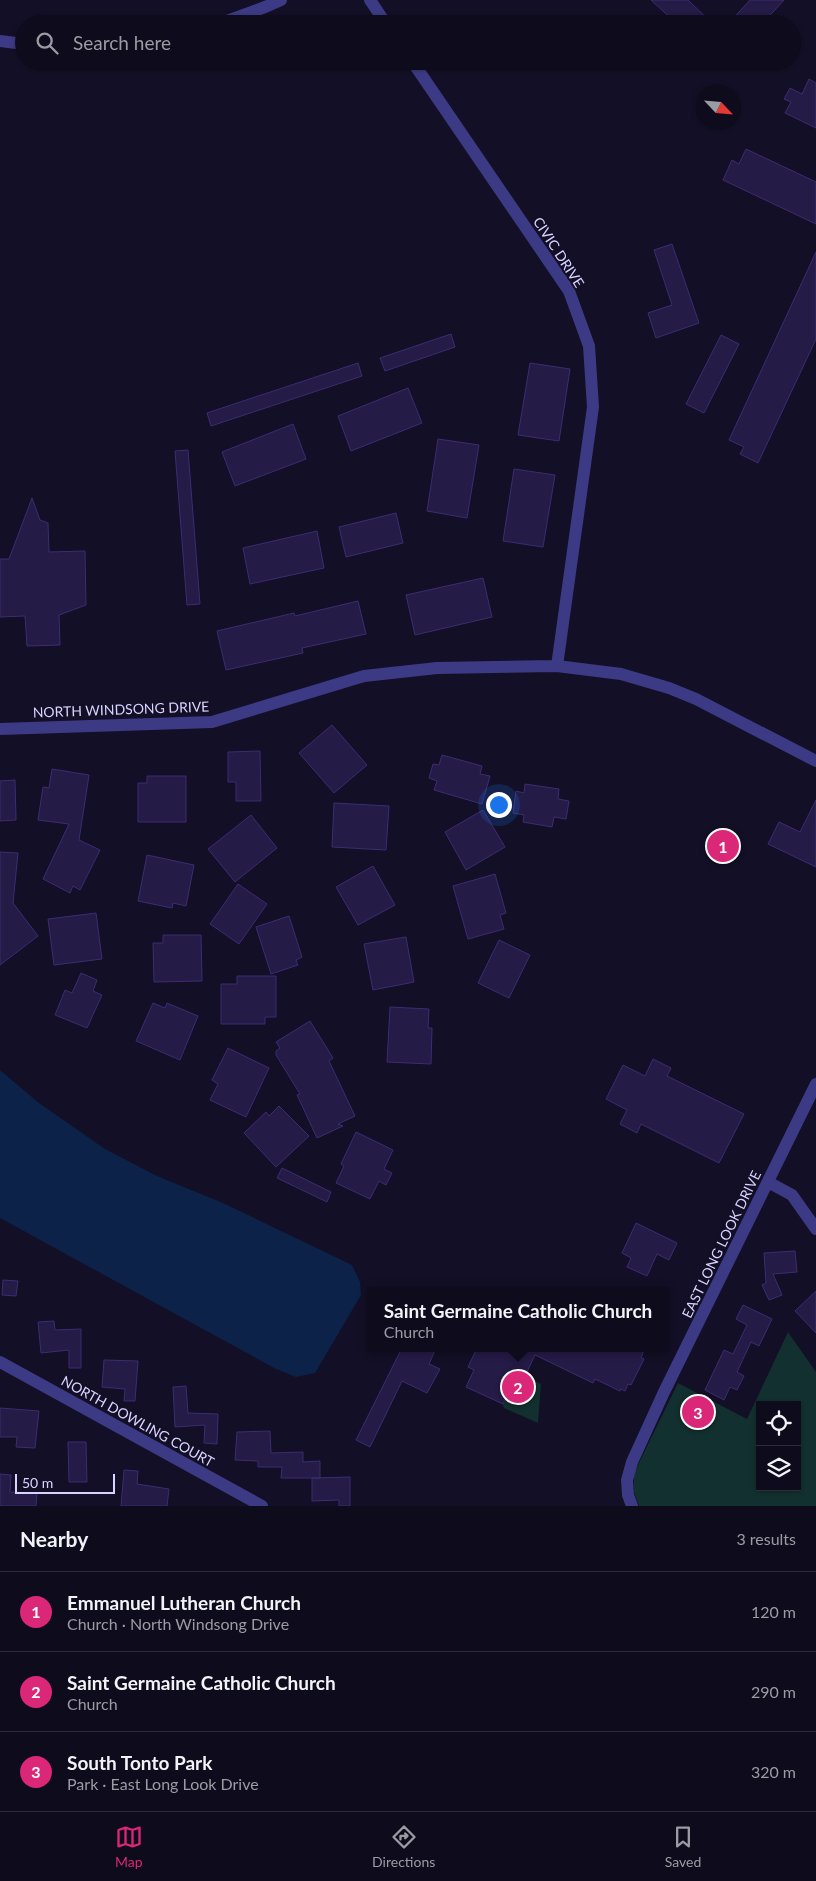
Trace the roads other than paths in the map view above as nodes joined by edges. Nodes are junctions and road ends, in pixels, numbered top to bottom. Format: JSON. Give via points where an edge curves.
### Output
{"nodes":[{"id":1,"x":281,"y":0,"type":"edge"},
{"id":2,"x":370,"y":0,"type":"edge"},
{"id":3,"x":245,"y":15,"type":"edge"},
{"id":4,"x":380,"y":15,"type":"edge"},
{"id":5,"x":0,"y":41,"type":"edge"},
{"id":6,"x":15,"y":43,"type":"edge"},
{"id":7,"x":418,"y":70,"type":"edge"},
{"id":8,"x":557,"y":666,"type":"junction"},
{"id":9,"x":0,"y":729,"type":"edge"},
{"id":10,"x":816,"y":761,"type":"edge"},
{"id":11,"x":816,"y":1084,"type":"edge"},
{"id":12,"x":768,"y":1182,"type":"junction"},
{"id":13,"x":816,"y":1229,"type":"edge"},
{"id":14,"x":0,"y":1362,"type":"edge"},
{"id":15,"x":262,"y":1506,"type":"edge"},
{"id":16,"x":632,"y":1506,"type":"edge"}],
"edges":[{"from":1,"to":3,"type":"street"},
{"from":2,"to":4,"type":"street"},
{"from":5,"to":6,"type":"street"},
{"from":7,"to":8,"type":"street","name":"CIVIC DRIVE","via":[[570,291],[590,346],[593,407]]},
{"from":8,"to":9,"type":"street","name":"NORTH WINDSONG DRIVE","via":[[437,668],[364,676],[212,722]]},
{"from":8,"to":10,"type":"street","name":"NORTH WINDSONG DRIVE","via":[[621,674],[669,688]]},
{"from":11,"to":12,"type":"street","name":"EAST LONG LOOK DRIVE"},
{"from":12,"to":13,"type":"street","via":[[792,1195]]},
{"from":12,"to":16,"type":"street","name":"EAST LONG LOOK DRIVE","via":[[632,1462],[628,1486]]},
{"from":14,"to":15,"type":"street","name":"NORTH DOWLING COURT"}]}
